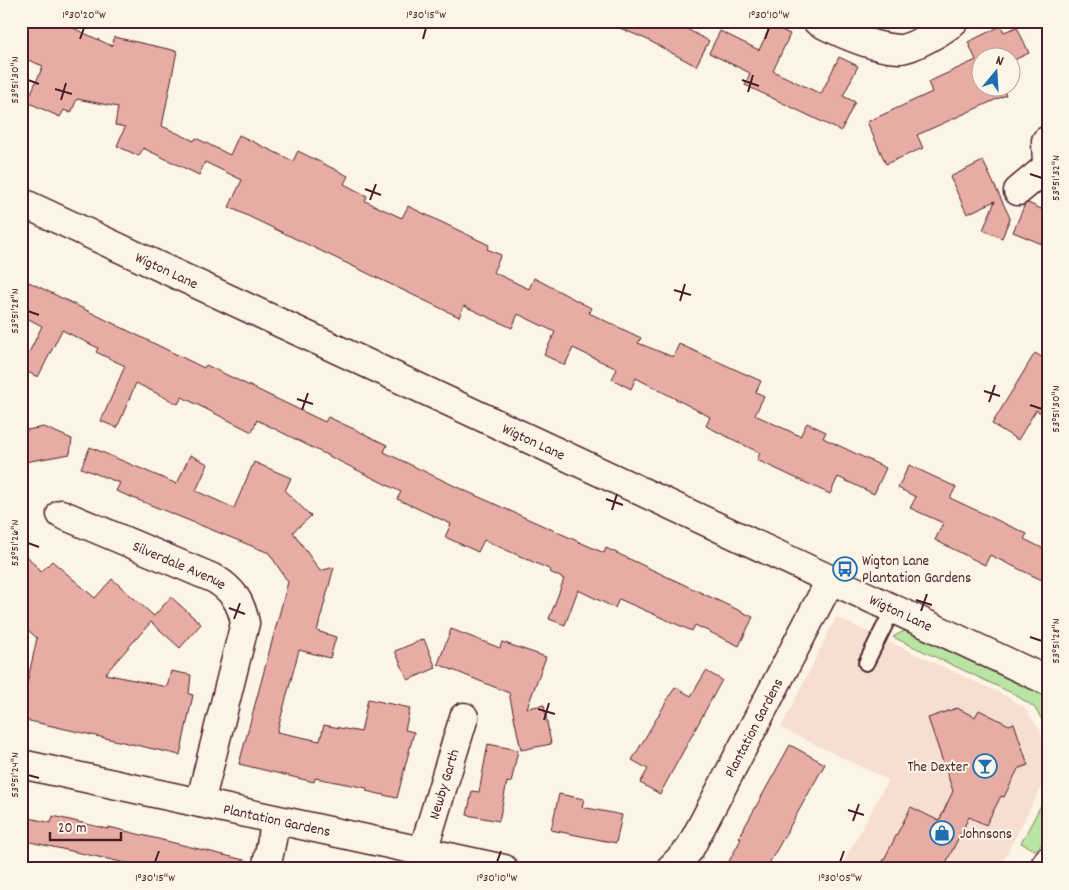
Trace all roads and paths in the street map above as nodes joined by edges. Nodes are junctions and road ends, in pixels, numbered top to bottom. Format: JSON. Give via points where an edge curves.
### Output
{"nodes":[{"id":1,"x":817,"y":21,"type":"edge"},
{"id":2,"x":954,"y":21,"type":"edge"},
{"id":3,"x":1047,"y":158,"type":"edge"},
{"id":4,"x":1018,"y":191,"type":"dead end"},
{"id":5,"x":21,"y":202,"type":"edge"},
{"id":6,"x":61,"y":514,"type":"dead end"},
{"id":7,"x":830,"y":581,"type":"junction"},
{"id":8,"x":892,"y":610,"type":"junction"},
{"id":9,"x":866,"y":663,"type":"dead end"},
{"id":10,"x":1048,"y":681,"type":"edge"},
{"id":11,"x":464,"y":717,"type":"dead end"},
{"id":12,"x":21,"y":764,"type":"edge"},
{"id":13,"x":200,"y":803,"type":"junction"},
{"id":14,"x":276,"y":820,"type":"junction"},
{"id":15,"x":423,"y":851,"type":"junction"},
{"id":16,"x":1048,"y":861,"type":"edge"},
{"id":17,"x":266,"y":869,"type":"edge"},
{"id":18,"x":504,"y":869,"type":"edge"},
{"id":19,"x":670,"y":869,"type":"edge"},
{"id":20,"x":1043,"y":869,"type":"edge"}],
"edges":[{"from":1,"to":2,"type":"street","via":[[849,37],[900,50],[944,31]]},
{"from":3,"to":4,"type":"street"},
{"from":5,"to":7,"type":"street","name":"Wigton Lane","via":[[575,458]]},
{"from":6,"to":13,"type":"street","name":"Silverdale Avenue","via":[[215,579],[236,597],[242,609],[244,623]]},
{"from":7,"to":8,"type":"street","name":"Wigton Lane"},
{"from":7,"to":19,"type":"street","name":"Plantation Gardens","via":[[689,850]]},
{"from":8,"to":9,"type":"lane"},
{"from":8,"to":10,"type":"street","name":"Wigton Lane"},
{"from":11,"to":15,"type":"street","name":"Newby Garth"},
{"from":12,"to":13,"type":"street","name":"Plantation Gardens"},
{"from":13,"to":14,"type":"street","name":"Plantation Gardens"},
{"from":14,"to":15,"type":"street","name":"Plantation Gardens"},
{"from":14,"to":17,"type":"street"},
{"from":15,"to":18,"type":"street","name":"Plantation Gardens"},
{"from":16,"to":20,"type":"street"}]}
